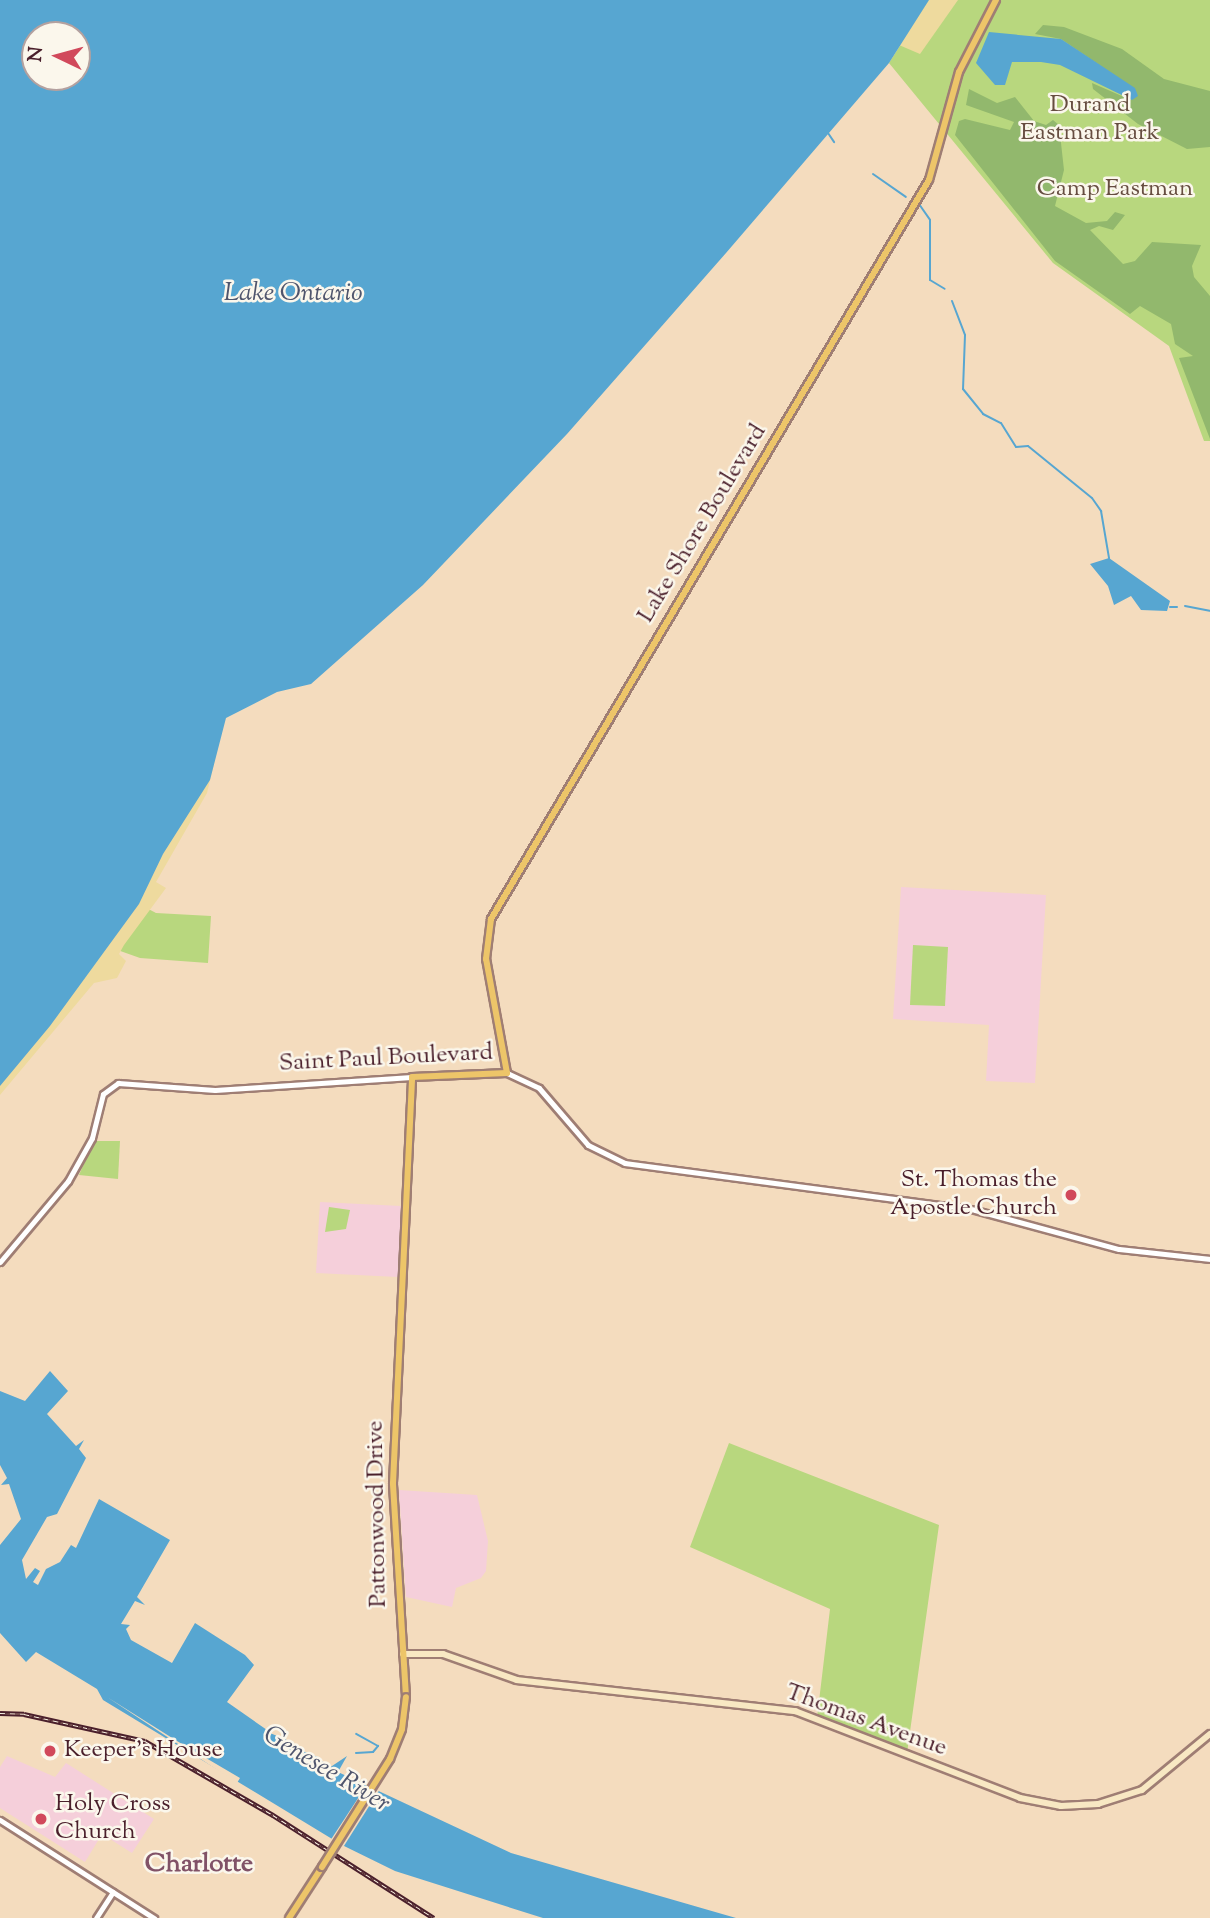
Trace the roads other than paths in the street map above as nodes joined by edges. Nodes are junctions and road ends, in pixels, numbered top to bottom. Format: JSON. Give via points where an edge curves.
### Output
{"nodes":[{"id":1,"x":996,"y":0,"type":"edge"},
{"id":2,"x":507,"y":1073,"type":"junction"},
{"id":3,"x":412,"y":1077,"type":"junction"},
{"id":4,"x":1210,"y":1259,"type":"edge"},
{"id":5,"x":0,"y":1262,"type":"edge"},
{"id":6,"x":404,"y":1654,"type":"junction"},
{"id":7,"x":1210,"y":1734,"type":"edge"},
{"id":8,"x":0,"y":1820,"type":"edge"},
{"id":9,"x":113,"y":1892,"type":"junction"},
{"id":10,"x":96,"y":1918,"type":"edge"},
{"id":11,"x":154,"y":1918,"type":"edge"},
{"id":12,"x":289,"y":1918,"type":"edge"}],
"edges":[{"from":1,"to":2,"type":"main road","name":"Lake Shore Boulevard","via":[[960,72],[929,180],[491,919],[486,959]]},
{"from":2,"to":3,"type":"main road","name":"Saint Paul Boulevard"},
{"from":2,"to":4,"type":"street","name":"Saint Paul Boulevard","via":[[540,1088],[588,1146],[625,1163],[975,1210],[1106,1247]]},
{"from":3,"to":5,"type":"street","name":"Saint Paul Boulevard","via":[[215,1090],[118,1083],[103,1094],[92,1138],[68,1181]]},
{"from":3,"to":6,"type":"main road","name":"Pattonwood Drive","via":[[393,1492]]},
{"from":6,"to":7,"type":"main road","name":"Thomas Avenue","via":[[443,1654],[517,1681],[794,1711],[1019,1797],[1061,1806],[1098,1804],[1142,1790]]},
{"from":6,"to":12,"type":"main road","name":"Pattonwood Drive","bridge":true,"via":[[402,1729],[390,1759]]},
{"from":8,"to":9,"type":"street"},
{"from":9,"to":10,"type":"street"},
{"from":9,"to":11,"type":"street"}]}
